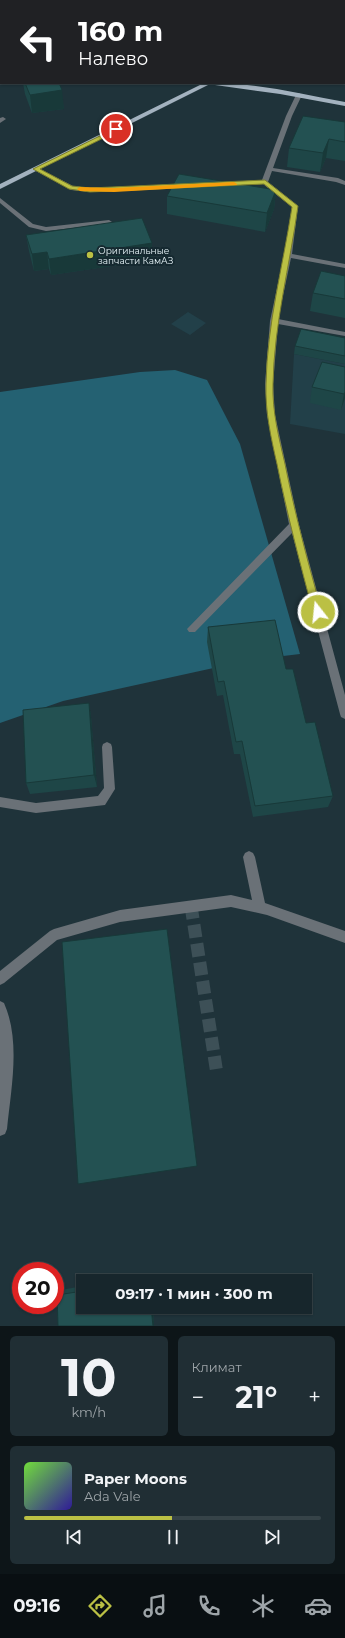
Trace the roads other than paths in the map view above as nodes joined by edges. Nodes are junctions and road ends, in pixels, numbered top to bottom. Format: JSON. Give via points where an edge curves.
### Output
{"nodes":[{"id":1,"x":207,"y":84,"type":"edge"},
{"id":2,"x":222,"y":84,"type":"edge"},
{"id":3,"x":299,"y":95,"type":"junction"},
{"id":4,"x":345,"y":104,"type":"edge"},
{"id":5,"x":36,"y":169,"type":"junction"},
{"id":6,"x":270,"y":169,"type":"junction"},
{"id":7,"x":265,"y":182,"type":"junction"},
{"id":8,"x":220,"y":184,"type":"edge"},
{"id":9,"x":345,"y":184,"type":"edge"},
{"id":10,"x":0,"y":186,"type":"edge"},
{"id":11,"x":189,"y":186,"type":"edge"},
{"id":12,"x":0,"y":200,"type":"edge"},
{"id":13,"x":109,"y":222,"type":"edge"},
{"id":14,"x":288,"y":255,"type":"junction"},
{"id":15,"x":345,"y":266,"type":"edge"},
{"id":16,"x":274,"y":321,"type":"junction"},
{"id":17,"x":345,"y":334,"type":"edge"},
{"id":18,"x":294,"y":526,"type":"junction"},
{"id":19,"x":192,"y":629,"type":"dead end"},
{"id":20,"x":334,"y":669,"type":"junction"},
{"id":21,"x":345,"y":669,"type":"edge"},
{"id":22,"x":345,"y":714,"type":"edge"},
{"id":23,"x":107,"y":748,"type":"dead end"},
{"id":24,"x":0,"y":802,"type":"edge"},
{"id":25,"x":249,"y":857,"type":"dead end"},
{"id":26,"x":260,"y":908,"type":"junction"},
{"id":27,"x":345,"y":937,"type":"edge"},
{"id":28,"x":0,"y":979,"type":"edge"},
{"id":29,"x":0,"y":1007,"type":"edge"},
{"id":30,"x":0,"y":1129,"type":"edge"}],
"edges":[{"from":1,"to":5,"type":"main road"},
{"from":2,"to":3,"type":"main road"},
{"from":3,"to":4,"type":"main road"},
{"from":3,"to":6,"type":"street","via":[[288,116]]},
{"from":5,"to":10,"type":"main road"},
{"from":5,"to":11,"type":"street","via":[[71,188],[90,190]]},
{"from":6,"to":7,"type":"street"},
{"from":6,"to":9,"type":"street","via":[[338,180]]},
{"from":7,"to":8,"type":"street"},
{"from":7,"to":14,"type":"street","via":[[295,206]]},
{"from":12,"to":13,"type":"street","via":[[31,226],[46,229]]},
{"from":14,"to":15,"type":"street"},
{"from":14,"to":16,"type":"street"},
{"from":16,"to":17,"type":"street"},
{"from":16,"to":18,"type":"street","via":[[269,384],[270,416]]},
{"from":18,"to":19,"type":"street"},
{"from":18,"to":20,"type":"street"},
{"from":20,"to":21,"type":"street"},
{"from":20,"to":22,"type":"street"},
{"from":23,"to":24,"type":"street","via":[[110,789],[101,801],[36,808]]},
{"from":25,"to":26,"type":"street"},
{"from":26,"to":27,"type":"street"},
{"from":26,"to":28,"type":"street","via":[[231,901],[120,916],[54,935]]},
{"from":29,"to":30,"type":"street","via":[[4,1019],[6,1055]]}]}
